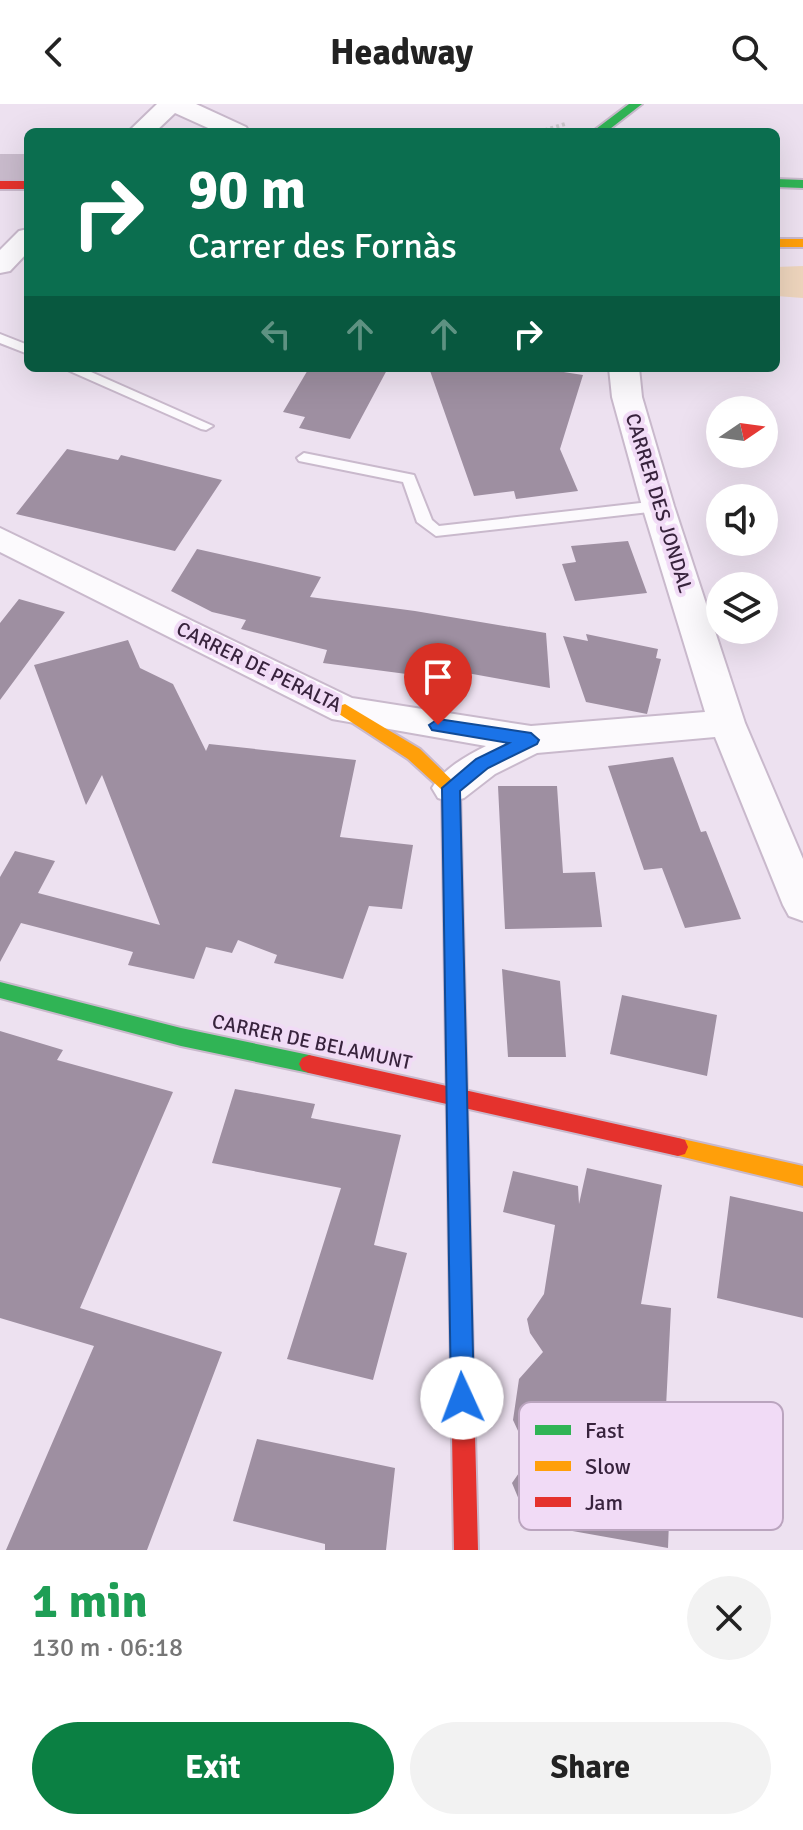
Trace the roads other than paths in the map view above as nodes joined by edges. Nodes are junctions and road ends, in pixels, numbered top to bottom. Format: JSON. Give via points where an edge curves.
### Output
{"nodes":[{"id":1,"x":173,"y":104,"type":"edge"},
{"id":2,"x":648,"y":108,"type":"edge"},
{"id":3,"x":145,"y":128,"type":"edge"},
{"id":4,"x":228,"y":128,"type":"edge"},
{"id":5,"x":606,"y":128,"type":"edge"},
{"id":6,"x":780,"y":183,"type":"edge"},
{"id":7,"x":803,"y":184,"type":"edge"},
{"id":8,"x":0,"y":185,"type":"edge"},
{"id":9,"x":24,"y":185,"type":"edge"},
{"id":10,"x":24,"y":241,"type":"edge"},
{"id":11,"x":780,"y":243,"type":"edge"},
{"id":12,"x":803,"y":243,"type":"edge"},
{"id":13,"x":0,"y":265,"type":"edge"},
{"id":14,"x":0,"y":338,"type":"edge"},
{"id":15,"x":24,"y":348,"type":"edge"},
{"id":16,"x":79,"y":372,"type":"edge"},
{"id":17,"x":624,"y":372,"type":"edge"},
{"id":18,"x":206,"y":426,"type":"dead end"},
{"id":19,"x":304,"y":458,"type":"dead end"},
{"id":20,"x":658,"y":506,"type":"junction"},
{"id":21,"x":0,"y":539,"type":"edge"},
{"id":22,"x":345,"y":710,"type":"junction"},
{"id":23,"x":727,"y":723,"type":"junction"},
{"id":24,"x":531,"y":740,"type":"junction"},
{"id":25,"x":451,"y":788,"type":"junction"},
{"id":26,"x":803,"y":905,"type":"edge"},
{"id":27,"x":0,"y":990,"type":"edge"},
{"id":28,"x":455,"y":1095,"type":"junction"},
{"id":29,"x":803,"y":1176,"type":"edge"},
{"id":30,"x":466,"y":1550,"type":"edge"}],
"edges":[{"from":1,"to":3,"type":"street"},
{"from":1,"to":4,"type":"street"},
{"from":2,"to":5,"type":"main road"},
{"from":6,"to":7,"type":"main road"},
{"from":8,"to":9,"type":"main road"},
{"from":10,"to":13,"type":"street"},
{"from":11,"to":12,"type":"main road"},
{"from":14,"to":15,"type":"lane"},
{"from":16,"to":18,"type":"lane"},
{"from":17,"to":20,"type":"street","name":"CARRER DES JONDAL"},
{"from":19,"to":20,"type":"lane","via":[[409,478],[425,522],[436,531]]},
{"from":20,"to":23,"type":"street","name":"CARRER DES JONDAL"},
{"from":21,"to":22,"type":"street","name":"CARRER DE PERALTA"},
{"from":22,"to":24,"type":"street","name":"CARRER DE PERALTA"},
{"from":22,"to":25,"type":"main road","via":[[414,754]]},
{"from":23,"to":24,"type":"street","name":"CARRER DE PERALTA"},
{"from":23,"to":26,"type":"street","name":"CARRER DES JONDAL"},
{"from":24,"to":25,"type":"street","via":[[482,764]]},
{"from":25,"to":28,"type":"main road"},
{"from":27,"to":28,"type":"main road","name":"CARRER DE BELAMUNT","via":[[181,1037]]},
{"from":28,"to":29,"type":"main road","name":"CARRER DE BELAMUNT"},
{"from":28,"to":30,"type":"main road"}]}
